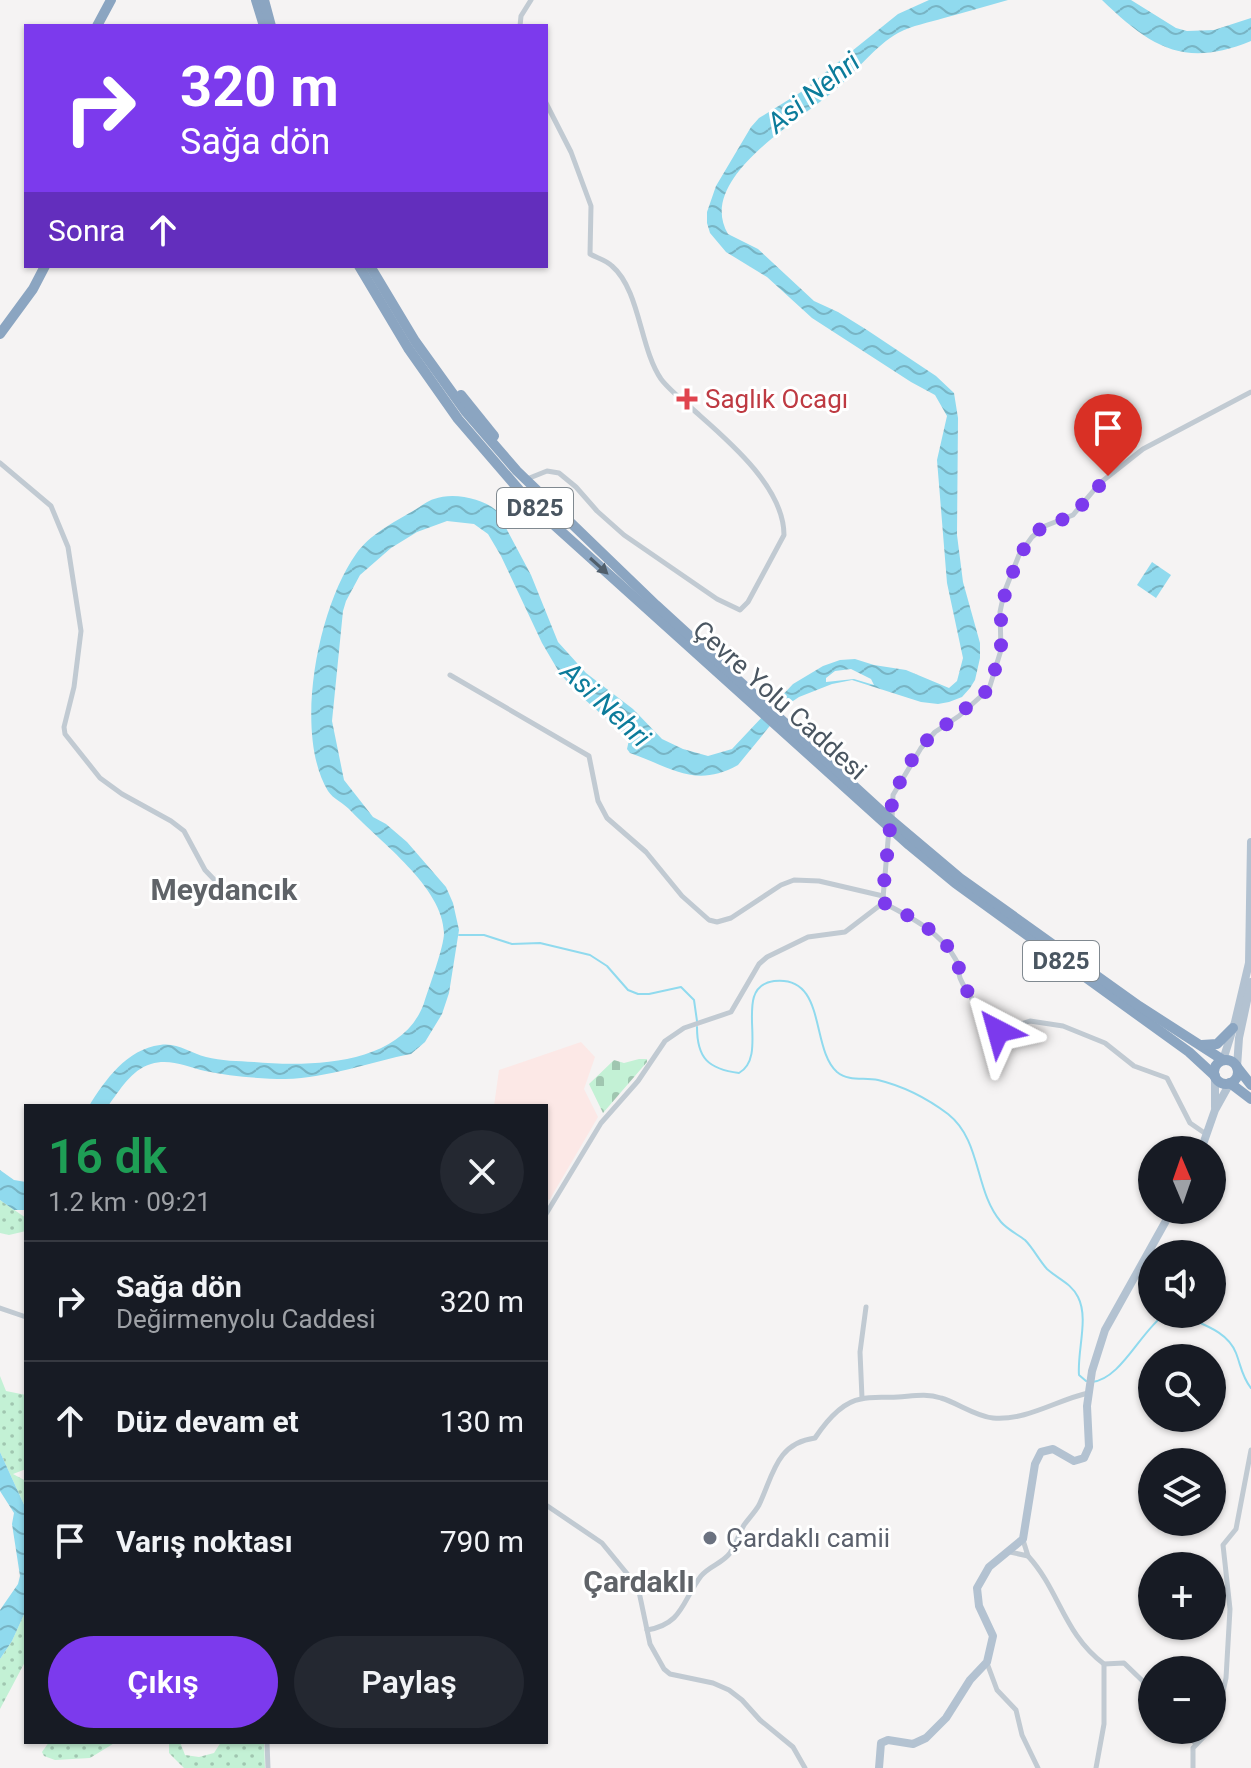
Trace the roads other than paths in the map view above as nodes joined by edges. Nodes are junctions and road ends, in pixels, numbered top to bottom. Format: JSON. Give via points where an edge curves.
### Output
{"nodes":[{"id":1,"x":104,"y":0,"type":"edge"},
{"id":2,"x":111,"y":0,"type":"edge"},
{"id":3,"x":256,"y":0,"type":"edge"},
{"id":4,"x":264,"y":0,"type":"edge"},
{"id":5,"x":531,"y":0,"type":"edge"},
{"id":6,"x":91,"y":24,"type":"edge"},
{"id":7,"x":98,"y":24,"type":"edge"},
{"id":8,"x":263,"y":24,"type":"edge"},
{"id":9,"x":270,"y":24,"type":"edge"},
{"id":10,"x":520,"y":24,"type":"edge"},
{"id":11,"x":548,"y":107,"type":"edge"},
{"id":12,"x":37,"y":268,"type":"edge"},
{"id":13,"x":44,"y":268,"type":"edge"},
{"id":14,"x":360,"y":268,"type":"edge"},
{"id":15,"x":371,"y":268,"type":"edge"},
{"id":16,"x":0,"y":324,"type":"edge"},
{"id":17,"x":0,"y":334,"type":"edge"},
{"id":18,"x":1251,"y":392,"type":"edge"},
{"id":19,"x":0,"y":463,"type":"edge"},
{"id":20,"x":526,"y":479,"type":"junction"},
{"id":21,"x":450,"y":675,"type":"dead end"},
{"id":22,"x":760,"y":706,"type":"junction"},
{"id":23,"x":891,"y":824,"type":"junction"},
{"id":24,"x":905,"y":841,"type":"junction"},
{"id":25,"x":1251,"y":842,"type":"edge"},
{"id":26,"x":887,"y":847,"type":"junction"},
{"id":27,"x":226,"y":892,"type":"dead end"},
{"id":28,"x":883,"y":899,"type":"junction"},
{"id":29,"x":1251,"y":942,"type":"edge"},
{"id":30,"x":1251,"y":982,"type":"edge"},
{"id":31,"x":1233,"y":1028,"type":"junction"},
{"id":32,"x":1196,"y":1044,"type":"junction"},
{"id":33,"x":1223,"y":1060,"type":"junction"},
{"id":34,"x":1237,"y":1067,"type":"junction"},
{"id":35,"x":1215,"y":1076,"type":"junction"},
{"id":36,"x":1230,"y":1083,"type":"junction"},
{"id":37,"x":1251,"y":1085,"type":"edge"},
{"id":38,"x":1251,"y":1099,"type":"edge"},
{"id":39,"x":1215,"y":1110,"type":"junction"},
{"id":40,"x":1207,"y":1134,"type":"joint"},
{"id":41,"x":548,"y":1211,"type":"edge"},
{"id":42,"x":1165,"y":1224,"type":"edge"},
{"id":43,"x":866,"y":1307,"type":"dead end"},
{"id":44,"x":0,"y":1308,"type":"edge"},
{"id":45,"x":24,"y":1316,"type":"edge"},
{"id":46,"x":1089,"y":1390,"type":"junction"},
{"id":47,"x":862,"y":1398,"type":"junction"},
{"id":48,"x":1251,"y":1450,"type":"edge"},
{"id":49,"x":548,"y":1506,"type":"edge"},
{"id":50,"x":1023,"y":1539,"type":"junction"},
{"id":51,"x":1010,"y":1552,"type":"junction"},
{"id":52,"x":1028,"y":1556,"type":"junction"},
{"id":53,"x":647,"y":1630,"type":"junction"},
{"id":54,"x":987,"y":1662,"type":"junction"},
{"id":55,"x":1104,"y":1664,"type":"junction"},
{"id":56,"x":1138,"y":1676,"type":"edge"},
{"id":57,"x":1226,"y":1678,"type":"edge"},
{"id":58,"x":267,"y":1744,"type":"edge"},
{"id":59,"x":1196,"y":1744,"type":"edge"},
{"id":60,"x":268,"y":1768,"type":"edge"},
{"id":61,"x":805,"y":1768,"type":"edge"},
{"id":62,"x":879,"y":1768,"type":"edge"},
{"id":63,"x":1038,"y":1768,"type":"edge"},
{"id":64,"x":1096,"y":1768,"type":"edge"},
{"id":65,"x":1193,"y":1768,"type":"edge"}],
"edges":[{"from":1,"to":6,"type":"highway"},
{"from":2,"to":7,"type":"highway"},
{"from":3,"to":8,"type":"highway"},
{"from":4,"to":9,"type":"highway"},
{"from":5,"to":10,"type":"street"},
{"from":11,"to":20,"type":"street","via":[[591,206],[590,254],[620,276],[661,380],[763,478],[784,535],[740,610],[624,535],[559,473],[547,471]]},
{"from":12,"to":16,"type":"highway"},
{"from":13,"to":17,"type":"highway"},
{"from":14,"to":22,"type":"highway","name":"Çevre Yolu Caddesi","number":"D825","one_way":true,"via":[[458,419],[533,506]]},
{"from":15,"to":20,"type":"highway","name":"Çevre Yolu Caddesi","number":"D825","via":[[466,412]]},
{"from":18,"to":23,"type":"street","via":[[1143,449],[1100,483],[1073,515],[1032,537],[1004,593],[1001,650],[989,689],[921,748],[891,800]]},
{"from":19,"to":27,"type":"street","via":[[51,506],[68,547],[81,631],[65,734],[100,778],[184,831],[205,870]]},
{"from":20,"to":22,"type":"highway","name":"Çevre Yolu Caddesi","number":"D825"},
{"from":21,"to":28,"type":"street","via":[[589,756],[607,818],[709,920],[731,918],[794,880],[819,881]]},
{"from":22,"to":23,"type":"highway","name":"Çevre Yolu Caddesi","number":"D825"},
{"from":23,"to":24,"type":"highway","name":"Çevre Yolu Caddesi","number":"D825"},
{"from":23,"to":26,"type":"street"},
{"from":23,"to":32,"type":"highway","name":"Çevre Yolu Caddesi","number":"D825"},
{"from":24,"to":26,"type":"street"},
{"from":24,"to":35,"type":"highway","name":"Çevre Yolu Caddesi","number":"D825"},
{"from":25,"to":29,"type":"main road"},
{"from":26,"to":28,"type":"street"},
{"from":28,"to":40,"type":"street","via":[[942,942],[996,1030],[1035,1021],[1105,1043],[1129,1063],[1167,1078],[1190,1123]]},
{"from":28,"to":41,"type":"street","via":[[841,933],[812,936],[771,954],[759,964],[731,1012],[679,1030],[665,1041],[605,1117]]},
{"from":29,"to":31,"type":"main road"},
{"from":30,"to":34,"type":"main road"},
{"from":31,"to":32,"type":"highway","via":[[1215,1045]]},
{"from":31,"to":33,"type":"main road"},
{"from":32,"to":33,"type":"highway","name":"Çevre Yolu Caddesi","number":"D825"},
{"from":33,"to":34,"type":"highway"},
{"from":33,"to":35,"type":"highway","via":[[1216,1065]]},
{"from":34,"to":36,"type":"highway","via":[[1238,1075]]},
{"from":34,"to":37,"type":"highway"},
{"from":35,"to":36,"type":"highway"},
{"from":35,"to":39,"type":"main road"},
{"from":36,"to":38,"type":"highway"},
{"from":36,"to":39,"type":"main road"},
{"from":39,"to":40,"type":"main road"},
{"from":42,"to":46,"type":"main road","via":[[1108,1325]]},
{"from":43,"to":47,"type":"street","via":[[860,1352]]},
{"from":44,"to":45,"type":"street"},
{"from":46,"to":47,"type":"street","via":[[1028,1413],[996,1418],[925,1395]]},
{"from":46,"to":50,"type":"main road","via":[[1088,1452],[1074,1461],[1053,1449],[1041,1452]]},
{"from":47,"to":53,"type":"street","via":[[834,1415],[815,1438],[788,1450],[728,1555],[702,1575],[675,1619]]},
{"from":48,"to":57,"type":"street","via":[[1236,1529],[1223,1545],[1230,1609]]},
{"from":49,"to":53,"type":"street","via":[[607,1549],[640,1591]]},
{"from":50,"to":51,"type":"main road"},
{"from":50,"to":52,"type":"street"},
{"from":51,"to":52,"type":"street"},
{"from":51,"to":54,"type":"main road","via":[[989,1567],[977,1588],[979,1606],[993,1631]]},
{"from":52,"to":55,"type":"street","via":[[1072,1632]]},
{"from":53,"to":61,"type":"street","via":[[666,1672],[729,1690],[793,1747]]},
{"from":54,"to":62,"type":"main road","via":[[926,1738],[909,1745],[881,1743]]},
{"from":54,"to":63,"type":"street","via":[[997,1690],[1016,1710]]},
{"from":55,"to":56,"type":"street","via":[[1124,1663]]},
{"from":55,"to":64,"type":"street","via":[[1104,1724]]},
{"from":58,"to":60,"type":"street"},
{"from":59,"to":65,"type":"street"}]}
